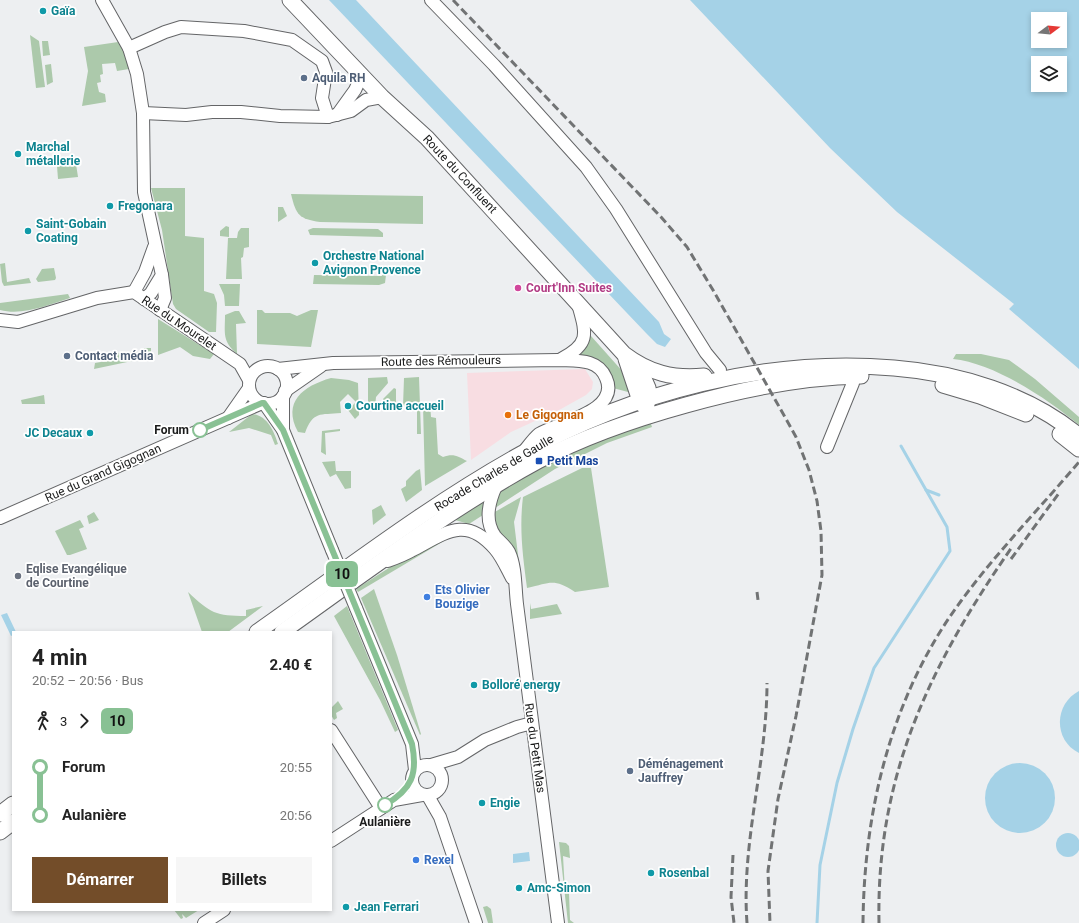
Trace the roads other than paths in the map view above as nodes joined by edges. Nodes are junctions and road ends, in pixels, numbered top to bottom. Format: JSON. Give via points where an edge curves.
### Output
{"nodes":[{"id":1,"x":102,"y":0,"type":"edge"},
{"id":2,"x":290,"y":0,"type":"edge"},
{"id":3,"x":431,"y":0,"type":"edge"},
{"id":4,"x":128,"y":48,"type":"junction"},
{"id":5,"x":362,"y":75,"type":"junction"},
{"id":6,"x":382,"y":98,"type":"junction"},
{"id":7,"x":143,"y":112,"type":"junction"},
{"id":8,"x":332,"y":116,"type":"junction"},
{"id":9,"x":154,"y":247,"type":"junction"},
{"id":10,"x":162,"y":275,"type":"junction"},
{"id":11,"x":139,"y":295,"type":"junction"},
{"id":12,"x":578,"y":304,"type":"junction"},
{"id":13,"x":160,"y":310,"type":"junction"},
{"id":14,"x":0,"y":320,"type":"edge"},
{"id":15,"x":624,"y":354,"type":"junction"},
{"id":16,"x":558,"y":360,"type":"junction"},
{"id":17,"x":240,"y":364,"type":"junction"},
{"id":18,"x":323,"y":365,"type":"junction"},
{"id":19,"x":638,"y":365,"type":"junction"},
{"id":20,"x":261,"y":367,"type":"junction"},
{"id":21,"x":278,"y":369,"type":"junction"},
{"id":22,"x":725,"y":374,"type":"junction"},
{"id":23,"x":854,"y":376,"type":"junction"},
{"id":24,"x":249,"y":384,"type":"junction"},
{"id":25,"x":284,"y":393,"type":"junction"},
{"id":26,"x":645,"y":402,"type":"junction"},
{"id":27,"x":263,"y":403,"type":"junction"},
{"id":28,"x":665,"y":411,"type":"junction"},
{"id":29,"x":228,"y":419,"type":"junction"},
{"id":30,"x":283,"y":430,"type":"junction"},
{"id":31,"x":1079,"y":436,"type":"edge"},
{"id":32,"x":827,"y":447,"type":"dead end"},
{"id":33,"x":562,"y":449,"type":"junction"},
{"id":34,"x":1079,"y":449,"type":"edge"},
{"id":35,"x":522,"y":453,"type":"junction"},
{"id":36,"x":496,"y":486,"type":"junction"},
{"id":37,"x":0,"y":518,"type":"edge"},
{"id":38,"x":376,"y":565,"type":"junction"},
{"id":39,"x":514,"y":581,"type":"junction"},
{"id":40,"x":258,"y":631,"type":"edge"},
{"id":41,"x":283,"y":631,"type":"edge"},
{"id":42,"x":532,"y":723,"type":"junction"},
{"id":43,"x":332,"y":732,"type":"edge"},
{"id":44,"x":412,"y":744,"type":"junction"},
{"id":45,"x":458,"y":757,"type":"junction"},
{"id":46,"x":431,"y":765,"type":"junction"},
{"id":47,"x":413,"y":775,"type":"junction"},
{"id":48,"x":443,"y":778,"type":"junction"},
{"id":49,"x":425,"y":795,"type":"junction"},
{"id":50,"x":394,"y":800,"type":"junction"},
{"id":51,"x":12,"y":805,"type":"edge"},
{"id":52,"x":381,"y":808,"type":"junction"},
{"id":53,"x":0,"y":814,"type":"edge"},
{"id":54,"x":12,"y":823,"type":"edge"},
{"id":55,"x":0,"y":832,"type":"edge"},
{"id":56,"x":332,"y":839,"type":"edge"},
{"id":57,"x":222,"y":911,"type":"edge"},
{"id":58,"x":204,"y":923,"type":"edge"},
{"id":59,"x":476,"y":923,"type":"edge"},
{"id":60,"x":558,"y":923,"type":"edge"}],
"edges":[{"from":1,"to":4,"type":"street"},
{"from":2,"to":5,"type":"main road","name":"Route du Confluent"},
{"from":3,"to":22,"type":"street","via":[[586,167],[706,353]]},
{"from":4,"to":7,"type":"street","via":[[137,74]]},
{"from":4,"to":8,"type":"street","via":[[181,27],[244,31],[292,40],[322,61],[326,72],[322,98]]},
{"from":5,"to":6,"type":"main road","name":"Route du Confluent"},
{"from":5,"to":8,"type":"street","via":[[355,90]]},
{"from":6,"to":8,"type":"street","via":[[366,100],[351,111]]},
{"from":6,"to":12,"type":"main road","name":"Route du Confluent","via":[[427,138]]},
{"from":7,"to":8,"type":"street","via":[[186,115],[227,112]]},
{"from":7,"to":9,"type":"street","via":[[144,192]]},
{"from":9,"to":10,"type":"street"},
{"from":9,"to":11,"type":"street"},
{"from":10,"to":11,"type":"street","via":[[151,293]]},
{"from":10,"to":13,"type":"street","via":[[165,298]]},
{"from":11,"to":13,"type":"street","name":"Rue du Mourelet"},
{"from":11,"to":14,"type":"street","name":"Rue du Mourelet","via":[[97,298],[18,322]]},
{"from":12,"to":15,"type":"main road","name":"Route du Confluent"},
{"from":12,"to":16,"type":"street","via":[[585,332],[582,342],[576,351]]},
{"from":13,"to":17,"type":"street","name":"Rue du Mourelet"},
{"from":15,"to":19,"type":"main road"},
{"from":15,"to":26,"type":"main road"},
{"from":16,"to":18,"type":"street","name":"Route des Rémouleurs","via":[[414,361]]},
{"from":16,"to":35,"type":"street","name":"Route des Rémouleurs","via":[[583,361],[597,365],[608,384],[606,399],[593,410],[538,435]]},
{"from":17,"to":20,"type":"street","name":"Rue du Mourelet"},
{"from":17,"to":24,"type":"street","name":"Rue du Mourelet"},
{"from":18,"to":21,"type":"street","name":"Route des Rémouleurs"},
{"from":18,"to":25,"type":"street"},
{"from":19,"to":22,"type":"main road","via":[[666,375],[685,378]]},
{"from":19,"to":26,"type":"main road","via":[[648,388]]},
{"from":20,"to":21,"type":"street"},
{"from":20,"to":24,"type":"street","via":[[254,372]]},
{"from":21,"to":25,"type":"street","via":[[286,379]]},
{"from":22,"to":26,"type":"main road","name":"Rocade Charles de Gaulle"},
{"from":22,"to":31,"type":"main road","name":"Rocade Charles de Gaulle","via":[[792,368],[878,366],[937,374],[999,391],[1055,418]]},
{"from":23,"to":28,"type":"main road","name":"Rocade Charles de Gaulle","via":[[792,381],[723,395]]},
{"from":23,"to":32,"type":"street"},
{"from":23,"to":34,"type":"main road","name":"Rocade Charles de Gaulle","via":[[920,381],[980,396],[1034,418]]},
{"from":24,"to":27,"type":"street","via":[[253,397]]},
{"from":24,"to":29,"type":"street"},
{"from":25,"to":27,"type":"street","via":[[274,402]]},
{"from":25,"to":30,"type":"street"},
{"from":26,"to":28,"type":"main road"},
{"from":26,"to":33,"type":"main road","via":[[635,413],[592,429]]},
{"from":26,"to":35,"type":"main road","name":"Rocade Charles de Gaulle","via":[[576,427]]},
{"from":27,"to":29,"type":"street","name":"Rue du Grand Gigognan"},
{"from":27,"to":30,"type":"street"},
{"from":28,"to":33,"type":"main road","name":"Rocade Charles de Gaulle","via":[[619,425]]},
{"from":29,"to":37,"type":"street","name":"Rue du Grand Gigognan"},
{"from":30,"to":44,"type":"street","bridge":true},
{"from":33,"to":36,"type":"main road","name":"Rocade Charles de Gaulle"},
{"from":35,"to":40,"type":"main road","name":"Rocade Charles de Gaulle","via":[[449,497]]},
{"from":36,"to":38,"type":"main road","name":"Rocade Charles de Gaulle"},
{"from":36,"to":39,"type":"street","name":"Rue du Petit Mas","via":[[488,504],[489,520],[495,535],[509,551],[514,566]]},
{"from":38,"to":39,"type":"street","via":[[410,552],[440,534],[455,529],[467,529],[479,534],[496,550]]},
{"from":38,"to":41,"type":"main road","name":"Rocade Charles de Gaulle"},
{"from":39,"to":42,"type":"street","name":"Rue du Petit Mas"},
{"from":42,"to":45,"type":"street","via":[[485,740]]},
{"from":42,"to":60,"type":"street","name":"Rue du Petit Mas"},
{"from":43,"to":52,"type":"street"},
{"from":44,"to":46,"type":"street"},
{"from":44,"to":47,"type":"street"},
{"from":45,"to":46,"type":"street"},
{"from":45,"to":48,"type":"street"},
{"from":46,"to":47,"type":"street","via":[[424,765]]},
{"from":46,"to":48,"type":"street","via":[[439,770]]},
{"from":47,"to":49,"type":"street","via":[[415,789]]},
{"from":47,"to":50,"type":"street"},
{"from":48,"to":49,"type":"street","via":[[441,788],[437,792]]},
{"from":49,"to":50,"type":"street"},
{"from":49,"to":59,"type":"street","via":[[440,817]]},
{"from":50,"to":52,"type":"street"},
{"from":51,"to":53,"type":"main road"},
{"from":52,"to":56,"type":"street"},
{"from":54,"to":55,"type":"main road"},
{"from":57,"to":58,"type":"street"}]}
